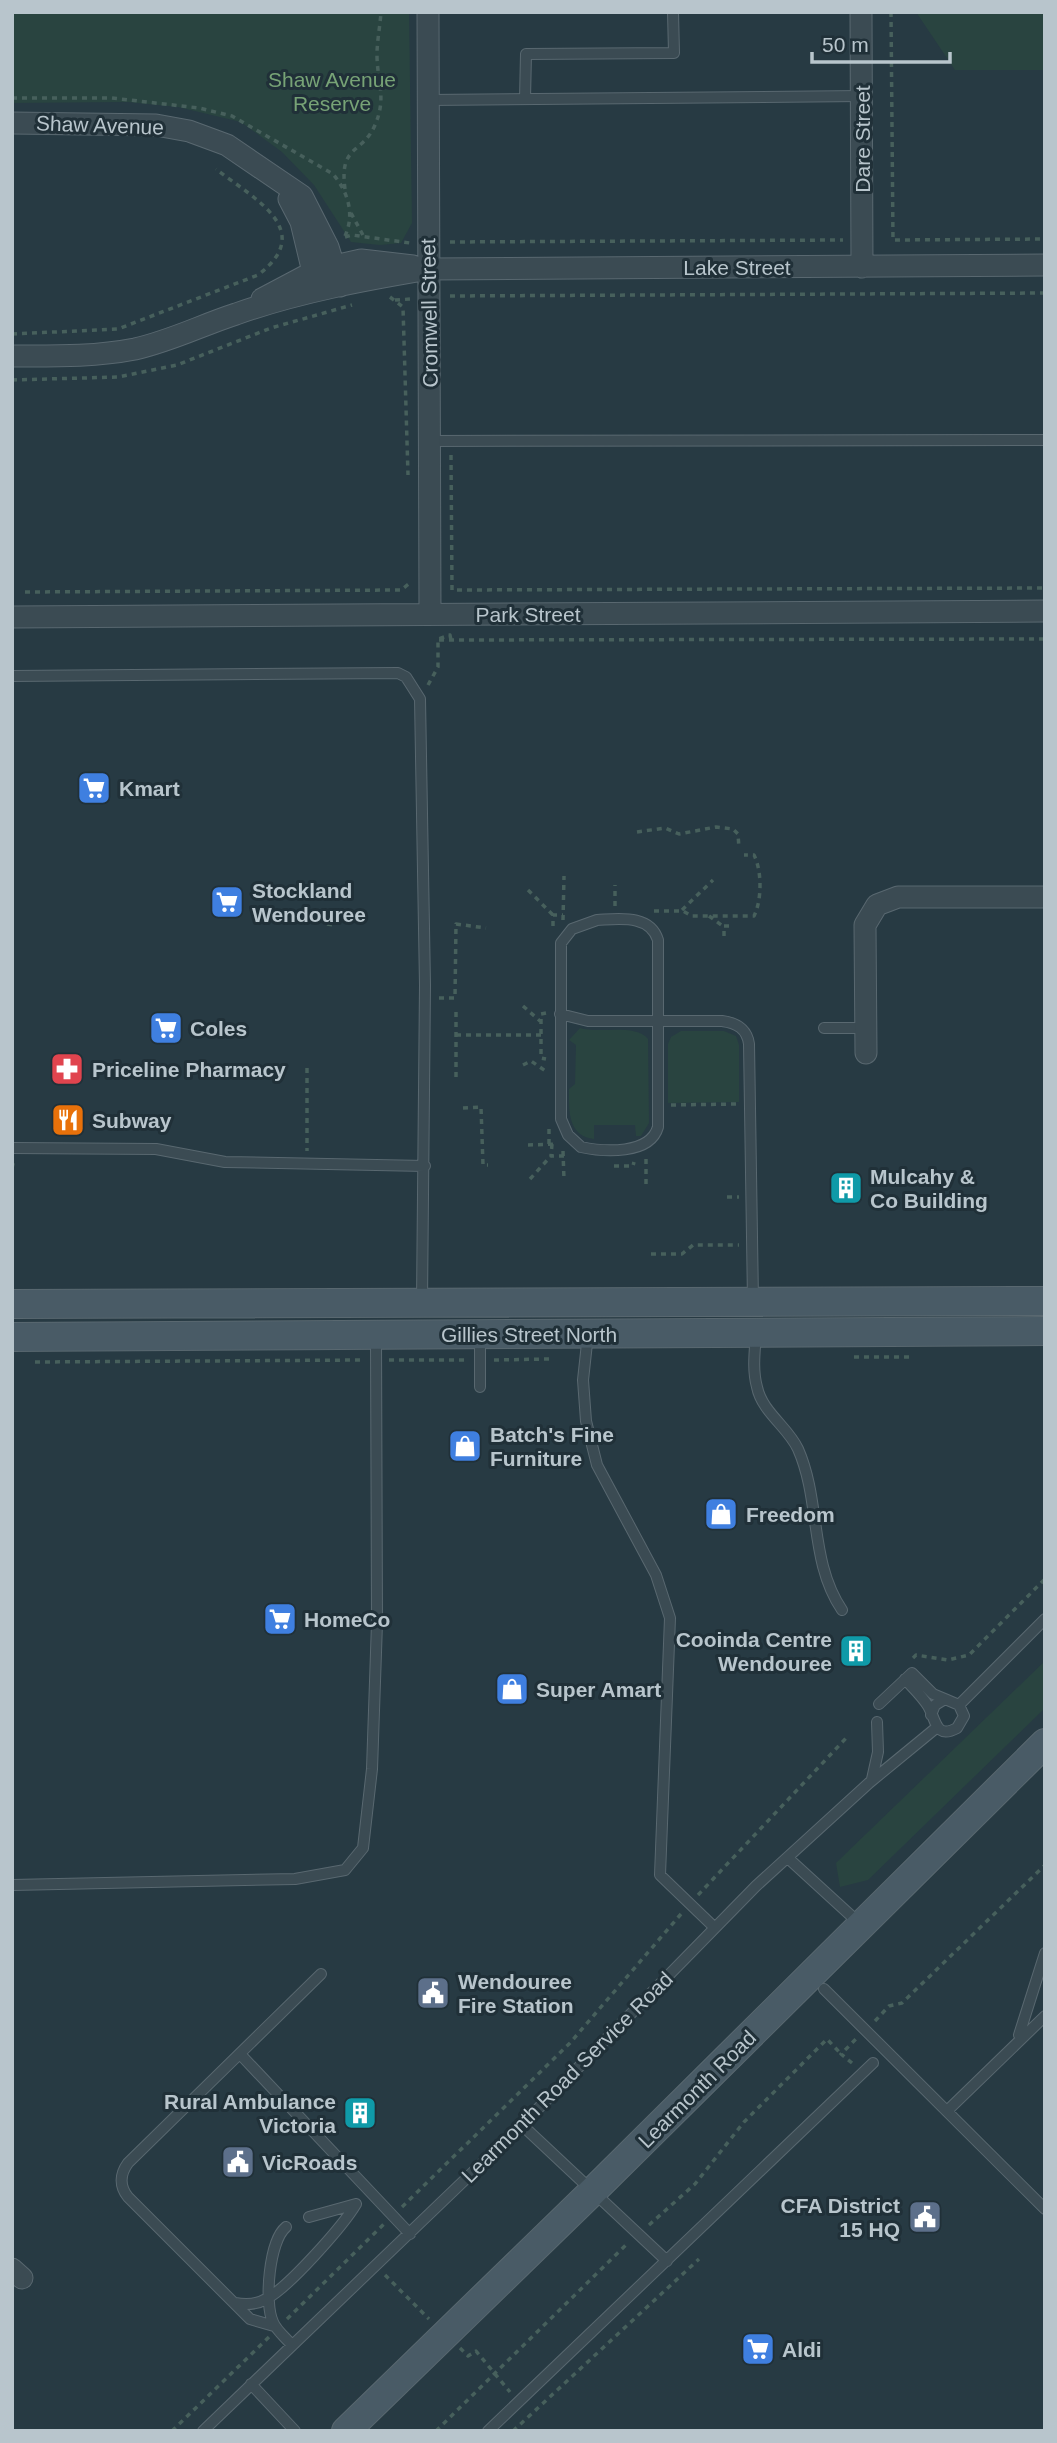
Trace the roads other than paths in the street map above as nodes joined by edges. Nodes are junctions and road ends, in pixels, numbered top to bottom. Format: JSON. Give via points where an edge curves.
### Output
{"nodes":[{"id":1,"x":428,"y":12,"type":"edge"},
{"id":2,"x":673,"y":12,"type":"edge"},
{"id":3,"x":861,"y":12,"type":"edge"},
{"id":4,"x":862,"y":96,"type":"junction"},
{"id":5,"x":525,"y":99,"type":"junction"},
{"id":6,"x":428,"y":100,"type":"junction"},
{"id":7,"x":12,"y":123,"type":"edge"},
{"id":8,"x":263,"y":168,"type":"junction"},
{"id":9,"x":335,"y":265,"type":"junction"},
{"id":10,"x":1045,"y":265,"type":"edge"},
{"id":11,"x":862,"y":267,"type":"junction"},
{"id":12,"x":429,"y":269,"type":"junction"},
{"id":13,"x":315,"y":282,"type":"junction"},
{"id":14,"x":340,"y":286,"type":"junction"},
{"id":15,"x":12,"y":356,"type":"edge"},
{"id":16,"x":1045,"y":440,"type":"edge"},
{"id":17,"x":430,"y":441,"type":"junction"},
{"id":18,"x":1045,"y":611,"type":"edge"},
{"id":19,"x":430,"y":614,"type":"junction"},
{"id":20,"x":12,"y":617,"type":"edge"},
{"id":21,"x":12,"y":676,"type":"edge"},
{"id":22,"x":1045,"y":897,"type":"edge"},
{"id":23,"x":560,"y":1014,"type":"junction"},
{"id":24,"x":658,"y":1021,"type":"junction"},
{"id":25,"x":824,"y":1028,"type":"dead end"},
{"id":26,"x":866,"y":1028,"type":"junction"},
{"id":27,"x":866,"y":1053,"type":"dead end"},
{"id":28,"x":12,"y":1148,"type":"edge"},
{"id":29,"x":425,"y":1166,"type":"junction"},
{"id":30,"x":753,"y":1301,"type":"junction"},
{"id":31,"x":1045,"y":1301,"type":"edge"},
{"id":32,"x":422,"y":1302,"type":"junction"},
{"id":33,"x":12,"y":1304,"type":"edge"},
{"id":34,"x":1045,"y":1331,"type":"edge"},
{"id":35,"x":755,"y":1333,"type":"junction"},
{"id":36,"x":422,"y":1334,"type":"junction"},
{"id":37,"x":480,"y":1334,"type":"junction"},
{"id":38,"x":588,"y":1334,"type":"junction"},
{"id":39,"x":376,"y":1335,"type":"junction"},
{"id":40,"x":12,"y":1337,"type":"edge"},
{"id":41,"x":480,"y":1387,"type":"dead end"},
{"id":42,"x":842,"y":1609,"type":"dead end"},
{"id":43,"x":1045,"y":1619,"type":"edge"},
{"id":44,"x":905,"y":1679,"type":"junction"},
{"id":45,"x":945,"y":1699,"type":"junction"},
{"id":46,"x":879,"y":1704,"type":"dead end"},
{"id":47,"x":959,"y":1705,"type":"junction"},
{"id":48,"x":931,"y":1716,"type":"junction"},
{"id":49,"x":877,"y":1722,"type":"dead end"},
{"id":50,"x":936,"y":1728,"type":"junction"},
{"id":51,"x":1045,"y":1743,"type":"edge"},
{"id":52,"x":1045,"y":1768,"type":"edge"},
{"id":53,"x":871,"y":1781,"type":"junction"},
{"id":54,"x":789,"y":1859,"type":"junction"},
{"id":55,"x":12,"y":1885,"type":"edge"},
{"id":56,"x":715,"y":1927,"type":"junction"},
{"id":57,"x":868,"y":1931,"type":"junction"},
{"id":58,"x":1045,"y":1953,"type":"edge"},
{"id":59,"x":321,"y":1973,"type":"dead end"},
{"id":60,"x":817,"y":1983,"type":"junction"},
{"id":61,"x":1045,"y":2016,"type":"edge"},
{"id":62,"x":1014,"y":2044,"type":"junction"},
{"id":63,"x":240,"y":2054,"type":"junction"},
{"id":64,"x":873,"y":2063,"type":"dead end"},
{"id":65,"x":948,"y":2110,"type":"junction"},
{"id":66,"x":522,"y":2125,"type":"junction"},
{"id":67,"x":370,"y":2195,"type":"junction"},
{"id":68,"x":599,"y":2197,"type":"junction"},
{"id":69,"x":356,"y":2204,"type":"junction"},
{"id":70,"x":1045,"y":2209,"type":"edge"},
{"id":71,"x":309,"y":2217,"type":"dead end"},
{"id":72,"x":286,"y":2227,"type":"dead end"},
{"id":73,"x":410,"y":2234,"type":"junction"},
{"id":74,"x":667,"y":2261,"type":"junction"},
{"id":75,"x":269,"y":2298,"type":"junction"},
{"id":76,"x":235,"y":2303,"type":"junction"},
{"id":77,"x":276,"y":2327,"type":"junction"},
{"id":78,"x":291,"y":2344,"type":"junction"},
{"id":79,"x":251,"y":2384,"type":"junction"},
{"id":80,"x":202,"y":2431,"type":"edge"},
{"id":81,"x":295,"y":2431,"type":"edge"},
{"id":82,"x":346,"y":2431,"type":"edge"},
{"id":83,"x":365,"y":2431,"type":"edge"},
{"id":84,"x":488,"y":2431,"type":"edge"}],
"edges":[{"from":1,"to":6,"type":"street","name":"Cromwell Street"},
{"from":2,"to":5,"type":"lane","via":[[674,53],[526,54]]},
{"from":3,"to":4,"type":"street","name":"Dare Street"},
{"from":4,"to":5,"type":"lane"},
{"from":4,"to":11,"type":"street","name":"Dare Street"},
{"from":5,"to":6,"type":"lane"},
{"from":6,"to":12,"type":"street","name":"Cromwell Street"},
{"from":7,"to":8,"type":"street","name":"Shaw Avenue","via":[[173,127],[227,145]]},
{"from":8,"to":9,"type":"street","name":"Shaw Avenue","via":[[302,196]]},
{"from":8,"to":13,"type":"street","name":"Shaw Avenue","via":[[298,214]]},
{"from":9,"to":12,"type":"street","name":"Lake Street","via":[[370,260]]},
{"from":9,"to":13,"type":"street","name":"Lake Street"},
{"from":9,"to":14,"type":"street","name":"Shaw Avenue"},
{"from":10,"to":11,"type":"street","name":"Lake Street"},
{"from":11,"to":12,"type":"street","name":"Lake Street"},
{"from":12,"to":14,"type":"street","name":"Lake Street"},
{"from":12,"to":17,"type":"street","name":"Cromwell Street"},
{"from":13,"to":14,"type":"street","name":"Lake Street"},
{"from":13,"to":15,"type":"street","via":[[134,349],[97,355]]},
{"from":16,"to":17,"type":"lane"},
{"from":17,"to":19,"type":"street","name":"Cromwell Street"},
{"from":18,"to":19,"type":"street","name":"Park Street"},
{"from":19,"to":20,"type":"street","name":"Park Street"},
{"from":21,"to":29,"type":"lane","via":[[398,673],[406,677],[421,708]]},
{"from":22,"to":26,"type":"street","via":[[898,897],[880,903],[865,925]]},
{"from":23,"to":24,"type":"lane","via":[[591,1021]]},
{"from":23,"to":24,"type":"lane","via":[[563,937],[592,921],[634,920],[647,924],[657,937]]},
{"from":23,"to":24,"type":"lane","via":[[561,1119],[572,1140],[587,1148],[638,1148],[656,1134]]},
{"from":24,"to":30,"type":"lane","via":[[729,1022],[743,1029],[748,1039]]},
{"from":25,"to":26,"type":"lane"},
{"from":26,"to":27,"type":"street"},
{"from":28,"to":29,"type":"lane","via":[[156,1149],[211,1160]]},
{"from":29,"to":32,"type":"lane"},
{"from":30,"to":31,"type":"main road","name":"Gillies Street North"},
{"from":30,"to":32,"type":"main road","name":"Gillies Street North"},
{"from":32,"to":33,"type":"main road","name":"Gillies Street North"},
{"from":32,"to":36,"type":"main road"},
{"from":34,"to":35,"type":"main road","name":"Gillies Street North"},
{"from":35,"to":38,"type":"main road","name":"Gillies Street North"},
{"from":35,"to":42,"type":"lane","via":[[758,1392],[800,1454],[820,1561]]},
{"from":36,"to":37,"type":"main road","name":"Gillies Street North"},
{"from":36,"to":39,"type":"main road","name":"Gillies Street North"},
{"from":37,"to":38,"type":"main road","name":"Gillies Street North"},
{"from":37,"to":41,"type":"lane"},
{"from":38,"to":56,"type":"lane","via":[[584,1394],[597,1465],[656,1575],[670,1618],[660,1875]]},
{"from":39,"to":40,"type":"main road","name":"Gillies Street North"},
{"from":39,"to":55,"type":"lane","via":[[377,1623],[372,1769],[363,1848],[345,1870],[295,1879]]},
{"from":43,"to":47,"type":"lane"},
{"from":44,"to":45,"type":"lane","via":[[912,1673]]},
{"from":44,"to":46,"type":"lane"},
{"from":44,"to":48,"type":"lane","via":[[929,1707]]},
{"from":45,"to":47,"type":"lane"},
{"from":45,"to":48,"type":"lane","via":[[935,1705]]},
{"from":47,"to":50,"type":"lane","via":[[964,1716],[957,1728],[945,1732]]},
{"from":48,"to":50,"type":"lane"},
{"from":49,"to":53,"type":"lane","via":[[877,1759]]},
{"from":50,"to":53,"type":"lane","name":"Learmonth Road Service Road"},
{"from":51,"to":57,"type":"main road","name":"Learmonth Road"},
{"from":52,"to":57,"type":"main road","name":"Learmonth Road"},
{"from":53,"to":54,"type":"lane","name":"Learmonth Road Service Road"},
{"from":54,"to":56,"type":"lane","name":"Learmonth Road Service Road"},
{"from":54,"to":57,"type":"lane"},
{"from":56,"to":66,"type":"lane","name":"Learmonth Road Service Road"},
{"from":57,"to":60,"type":"main road","name":"Learmonth Road"},
{"from":58,"to":62,"type":"lane"},
{"from":59,"to":63,"type":"lane"},
{"from":60,"to":65,"type":"lane"},
{"from":60,"to":68,"type":"main road","name":"Learmonth Road"},
{"from":61,"to":62,"type":"lane"},
{"from":62,"to":65,"type":"lane"},
{"from":63,"to":67,"type":"lane"},
{"from":63,"to":76,"type":"lane","via":[[127,2164],[121,2180],[128,2197]]},
{"from":64,"to":74,"type":"lane"},
{"from":65,"to":70,"type":"lane"},
{"from":66,"to":68,"type":"lane"},
{"from":66,"to":73,"type":"lane","name":"Learmonth Road Service Road"},
{"from":67,"to":69,"type":"lane"},
{"from":67,"to":73,"type":"lane"},
{"from":68,"to":74,"type":"lane"},
{"from":68,"to":82,"type":"main road","name":"Learmonth Road"},
{"from":68,"to":83,"type":"main road","name":"Learmonth Road","via":[[490,2317]]},
{"from":69,"to":71,"type":"lane"},
{"from":69,"to":75,"type":"lane","via":[[338,2231]]},
{"from":72,"to":75,"type":"lane","via":[[274,2246]]},
{"from":73,"to":78,"type":"lane","name":"Learmonth Road Service Road"},
{"from":74,"to":84,"type":"lane"},
{"from":75,"to":76,"type":"lane","via":[[252,2305]]},
{"from":75,"to":77,"type":"lane"},
{"from":76,"to":77,"type":"lane","via":[[254,2321]]},
{"from":77,"to":78,"type":"lane"},
{"from":78,"to":79,"type":"lane","name":"Learmonth Road Service Road"},
{"from":79,"to":80,"type":"lane","name":"Learmonth Road Service Road"},
{"from":79,"to":81,"type":"lane"}]}
